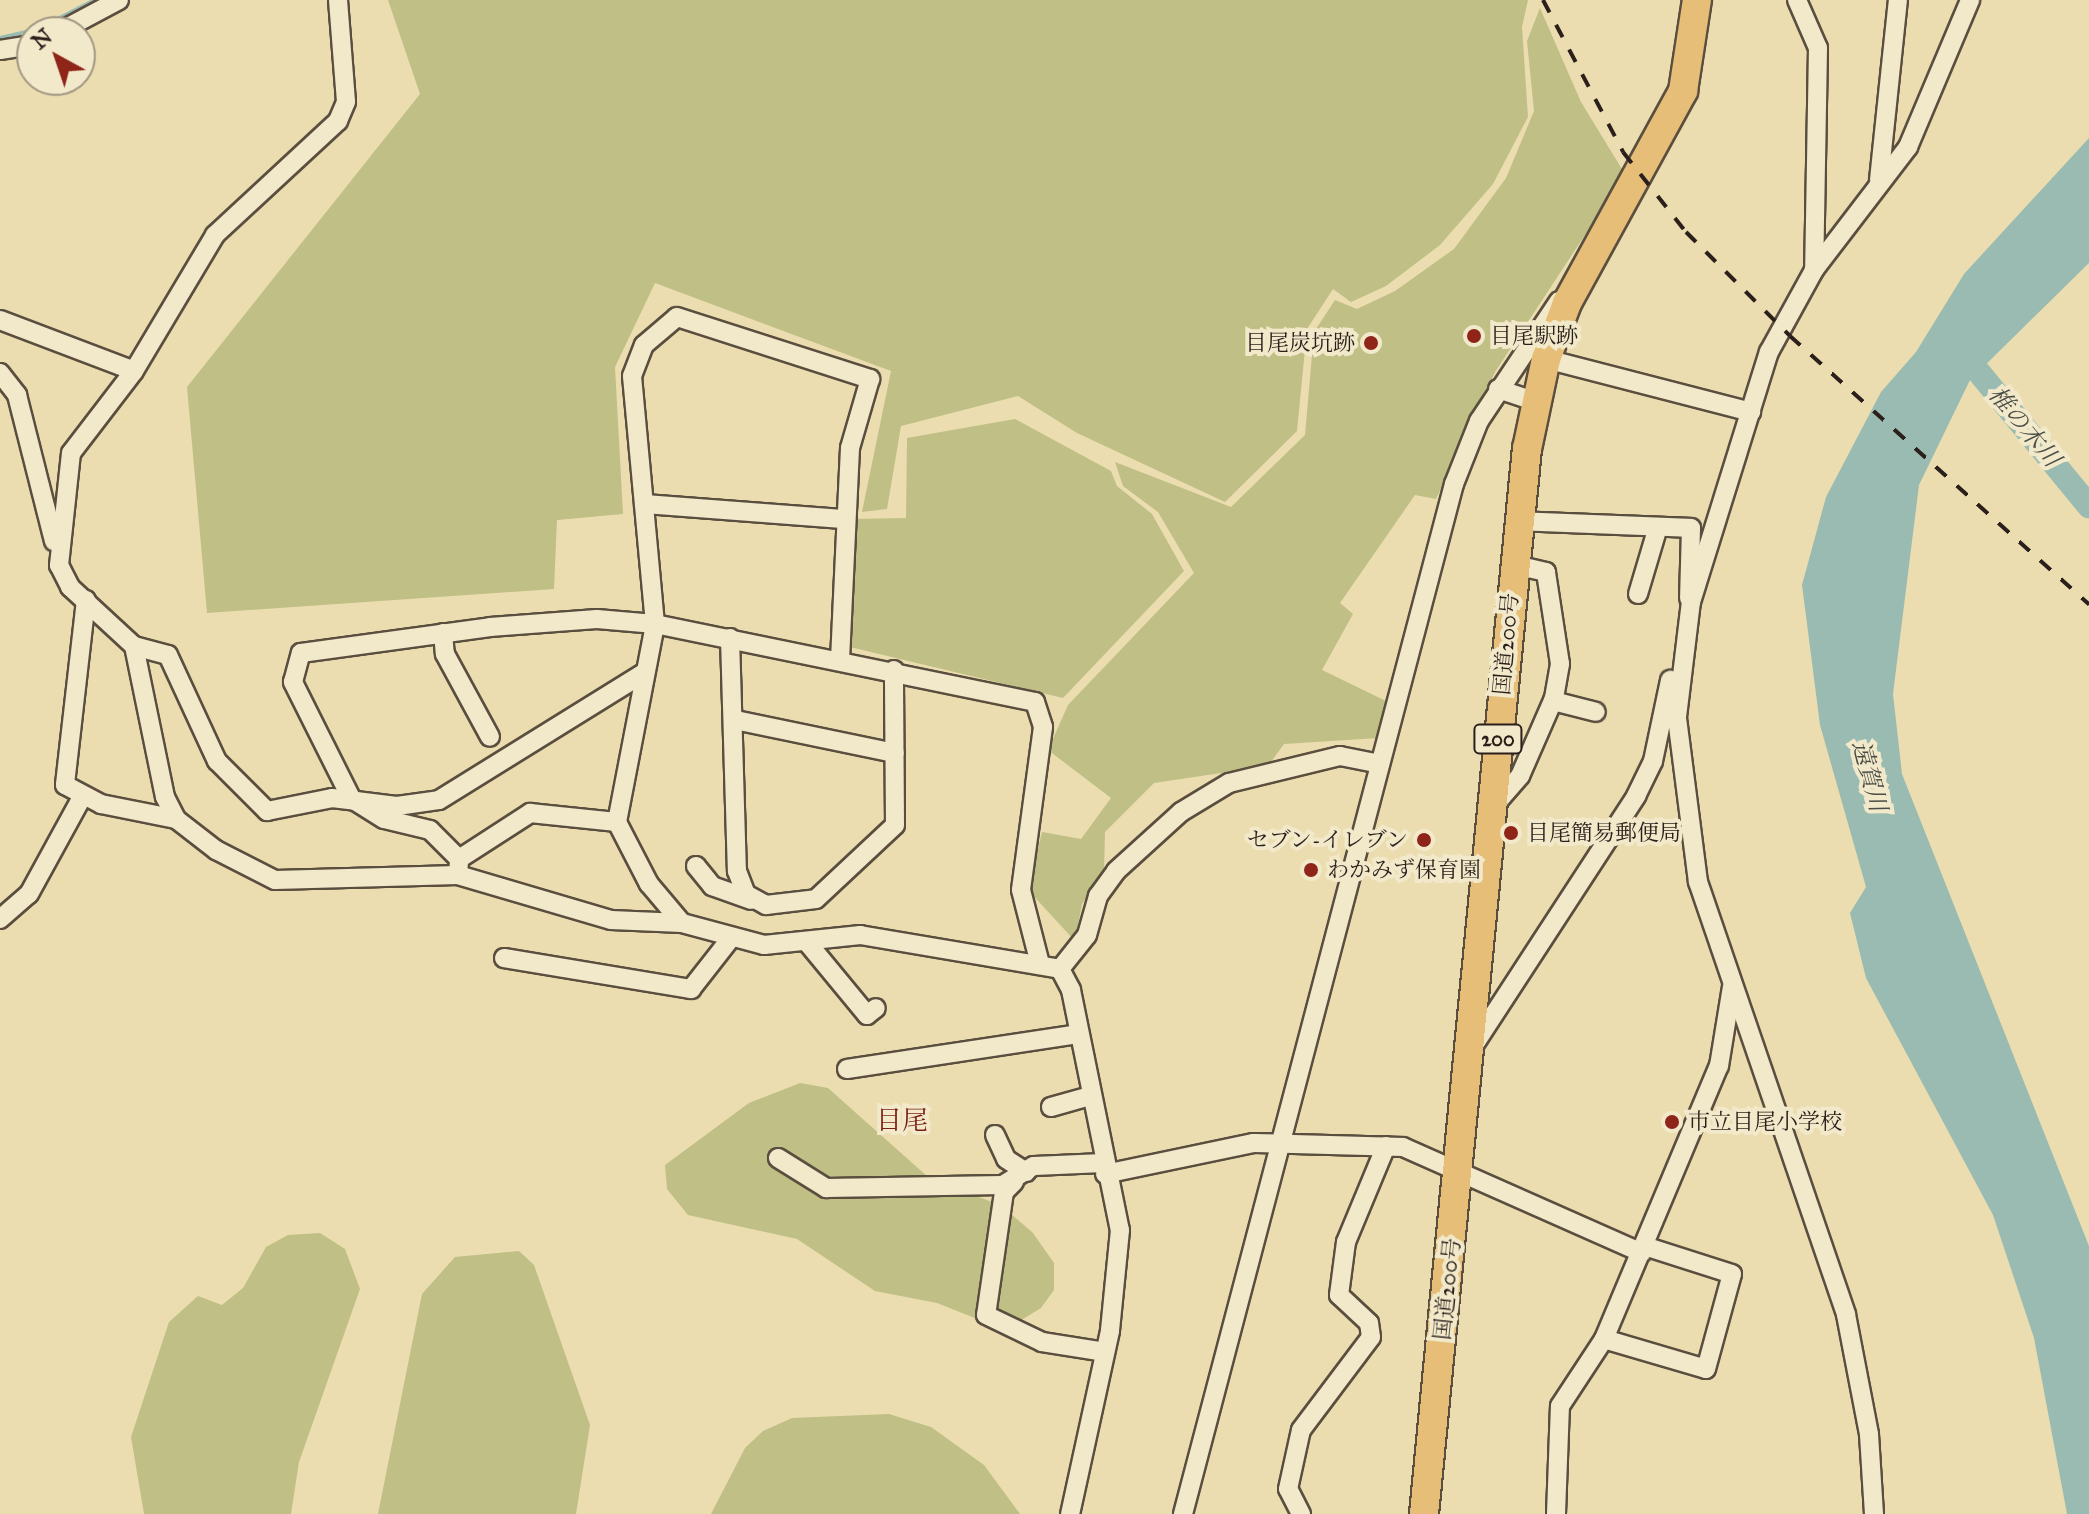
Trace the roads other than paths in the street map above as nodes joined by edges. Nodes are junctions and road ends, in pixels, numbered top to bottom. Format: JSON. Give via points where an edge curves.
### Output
{"nodes":[{"id":1,"x":119,"y":0,"type":"edge"},
{"id":2,"x":338,"y":0,"type":"edge"},
{"id":3,"x":1697,"y":0,"type":"edge"},
{"id":4,"x":1797,"y":0,"type":"edge"},
{"id":5,"x":1898,"y":0,"type":"edge"},
{"id":6,"x":1970,"y":0,"type":"edge"},
{"id":7,"x":89,"y":16,"type":"edge"},
{"id":8,"x":1876,"y":190,"type":"junction"},
{"id":9,"x":1586,"y":263,"type":"junction"},
{"id":10,"x":1814,"y":270,"type":"junction"},
{"id":11,"x":0,"y":320,"type":"edge"},
{"id":12,"x":1546,"y":359,"type":"junction"},
{"id":13,"x":134,"y":371,"type":"junction"},
{"id":14,"x":0,"y":373,"type":"edge"},
{"id":15,"x":1498,"y":389,"type":"junction"},
{"id":16,"x":1537,"y":402,"type":"junction"},
{"id":17,"x":1751,"y":412,"type":"junction"},
{"id":18,"x":644,"y":504,"type":"junction"},
{"id":19,"x":843,"y":519,"type":"junction"},
{"id":20,"x":1518,"y":521,"type":"junction"},
{"id":21,"x":1658,"y":527,"type":"junction"},
{"id":22,"x":56,"y":547,"type":"junction"},
{"id":23,"x":1512,"y":564,"type":"junction"},
{"id":24,"x":1643,"y":589,"type":"dead end"},
{"id":25,"x":86,"y":600,"type":"junction"},
{"id":26,"x":1691,"y":602,"type":"junction"},
{"id":27,"x":655,"y":624,"type":"junction"},
{"id":28,"x":443,"y":633,"type":"junction"},
{"id":29,"x":730,"y":638,"type":"junction"},
{"id":30,"x":1686,"y":640,"type":"junction"},
{"id":31,"x":134,"y":646,"type":"junction"},
{"id":32,"x":840,"y":658,"type":"junction"},
{"id":33,"x":894,"y":670,"type":"junction"},
{"id":34,"x":644,"y":673,"type":"junction"},
{"id":35,"x":1553,"y":701,"type":"junction"},
{"id":36,"x":1596,"y":712,"type":"dead end"},
{"id":37,"x":735,"y":720,"type":"junction"},
{"id":38,"x":490,"y":737,"type":"dead end"},
{"id":39,"x":895,"y":753,"type":"junction"},
{"id":40,"x":1380,"y":764,"type":"junction"},
{"id":41,"x":82,"y":797,"type":"junction"},
{"id":42,"x":351,"y":798,"type":"junction"},
{"id":43,"x":1492,"y":808,"type":"junction"},
{"id":44,"x":176,"y":819,"type":"junction"},
{"id":45,"x":617,"y":822,"type":"junction"},
{"id":46,"x":696,"y":866,"type":"dead end"},
{"id":47,"x":459,"y":867,"type":"junction"},
{"id":48,"x":751,"y":900,"type":"junction"},
{"id":49,"x":0,"y":919,"type":"edge"},
{"id":50,"x":682,"y":923,"type":"junction"},
{"id":51,"x":731,"y":938,"type":"junction"},
{"id":52,"x":806,"y":941,"type":"junction"},
{"id":53,"x":504,"y":958,"type":"dead end"},
{"id":54,"x":1039,"y":960,"type":"junction"},
{"id":55,"x":1060,"y":969,"type":"junction"},
{"id":56,"x":1732,"y":987,"type":"junction"},
{"id":57,"x":876,"y":1008,"type":"dead end"},
{"id":58,"x":1079,"y":1034,"type":"junction"},
{"id":59,"x":1468,"y":1054,"type":"junction"},
{"id":60,"x":847,"y":1069,"type":"dead end"},
{"id":61,"x":1090,"y":1096,"type":"junction"},
{"id":62,"x":1051,"y":1107,"type":"dead end"},
{"id":63,"x":995,"y":1135,"type":"dead end"},
{"id":64,"x":1280,"y":1143,"type":"junction"},
{"id":65,"x":1386,"y":1146,"type":"junction"},
{"id":66,"x":778,"y":1158,"type":"dead end"},
{"id":67,"x":1458,"y":1168,"type":"junction"},
{"id":68,"x":1104,"y":1169,"type":"junction"},
{"id":69,"x":1015,"y":1182,"type":"junction"},
{"id":70,"x":951,"y":1196,"type":"dead end"},
{"id":71,"x":1643,"y":1250,"type":"junction"},
{"id":72,"x":1604,"y":1339,"type":"junction"},
{"id":73,"x":1105,"y":1352,"type":"junction"},
{"id":74,"x":1070,"y":1514,"type":"edge"},
{"id":75,"x":1183,"y":1514,"type":"edge"},
{"id":76,"x":1301,"y":1514,"type":"edge"},
{"id":77,"x":1424,"y":1514,"type":"edge"},
{"id":78,"x":1556,"y":1514,"type":"edge"},
{"id":79,"x":1874,"y":1514,"type":"edge"}],
"edges":[{"from":1,"to":7,"type":"street"},
{"from":2,"to":13,"type":"street","via":[[346,102],[338,121],[215,235]]},
{"from":3,"to":9,"type":"highway","name":"国道200号","number":"200","via":[[1683,91]]},
{"from":4,"to":10,"type":"street","via":[[1818,48]]},
{"from":5,"to":8,"type":"street"},
{"from":6,"to":8,"type":"street","via":[[1908,147]]},
{"from":8,"to":10,"type":"street"},
{"from":9,"to":12,"type":"highway","name":"国道200号","number":"200"},
{"from":9,"to":15,"type":"street"},
{"from":10,"to":17,"type":"street","via":[[1769,352]]},
{"from":11,"to":13,"type":"street"},
{"from":12,"to":16,"type":"highway","name":"国道200号","number":"200"},
{"from":12,"to":17,"type":"street"},
{"from":13,"to":22,"type":"street","via":[[71,453]]},
{"from":14,"to":22,"type":"street","via":[[17,395]]},
{"from":15,"to":16,"type":"street"},
{"from":15,"to":40,"type":"street","via":[[1454,484]]},
{"from":16,"to":20,"type":"highway","name":"国道200号","number":"200"},
{"from":17,"to":26,"type":"street"},
{"from":18,"to":19,"type":"street"},
{"from":18,"to":19,"type":"street","via":[[632,376],[659,328],[693,317],[870,379],[850,448]]},
{"from":18,"to":27,"type":"street"},
{"from":19,"to":32,"type":"street"},
{"from":20,"to":21,"type":"street"},
{"from":20,"to":23,"type":"highway","name":"国道200号","number":"200"},
{"from":21,"to":24,"type":"street"},
{"from":21,"to":26,"type":"street","via":[[1691,528],[1685,583]]},
{"from":22,"to":25,"type":"street","via":[[62,575]]},
{"from":23,"to":35,"type":"street","via":[[1546,572],[1552,589],[1560,664]]},
{"from":23,"to":43,"type":"highway","name":"国道200号","number":"200"},
{"from":25,"to":31,"type":"street"},
{"from":25,"to":41,"type":"street","via":[[65,785]]},
{"from":26,"to":30,"type":"street"},
{"from":27,"to":28,"type":"street","via":[[597,619]]},
{"from":27,"to":29,"type":"street"},
{"from":27,"to":34,"type":"street"},
{"from":28,"to":38,"type":"street","via":[[445,654]]},
{"from":28,"to":42,"type":"street","via":[[301,653],[293,682]]},
{"from":29,"to":32,"type":"street"},
{"from":29,"to":37,"type":"street"},
{"from":30,"to":56,"type":"street","via":[[1677,717],[1683,805]]},
{"from":30,"to":59,"type":"street","via":[[1653,761],[1636,796]]},
{"from":31,"to":42,"type":"street","via":[[168,655],[217,761],[252,802],[279,812]]},
{"from":31,"to":44,"type":"street","via":[[158,774]]},
{"from":32,"to":33,"type":"street"},
{"from":33,"to":39,"type":"street"},
{"from":33,"to":54,"type":"street","via":[[1040,707],[1021,890]]},
{"from":34,"to":42,"type":"street","via":[[439,800],[397,806]]},
{"from":34,"to":45,"type":"street"},
{"from":35,"to":36,"type":"street"},
{"from":35,"to":43,"type":"street","via":[[1520,776]]},
{"from":37,"to":39,"type":"street"},
{"from":37,"to":48,"type":"street","via":[[737,871]]},
{"from":39,"to":48,"type":"street","via":[[895,825],[888,834],[816,899],[779,906]]},
{"from":40,"to":55,"type":"street","via":[[1340,756],[1229,783],[1181,812],[1116,871],[1098,896],[1087,935]]},
{"from":40,"to":64,"type":"street"},
{"from":41,"to":44,"type":"street","via":[[161,822]]},
{"from":41,"to":49,"type":"street","via":[[29,894]]},
{"from":42,"to":47,"type":"street","via":[[384,819],[430,830]]},
{"from":43,"to":59,"type":"highway","name":"国道200号","number":"200"},
{"from":44,"to":47,"type":"street","via":[[249,873],[275,880]]},
{"from":45,"to":47,"type":"street","via":[[530,813]]},
{"from":45,"to":50,"type":"street","via":[[649,884]]},
{"from":46,"to":48,"type":"street","via":[[712,886]]},
{"from":47,"to":50,"type":"street","via":[[611,920]]},
{"from":50,"to":51,"type":"street"},
{"from":51,"to":52,"type":"street","via":[[764,945]]},
{"from":51,"to":53,"type":"street","via":[[691,989]]},
{"from":52,"to":54,"type":"street","via":[[860,935]]},
{"from":52,"to":57,"type":"street","via":[[867,1015]]},
{"from":54,"to":55,"type":"street"},
{"from":55,"to":58,"type":"street"},
{"from":56,"to":71,"type":"street","via":[[1723,1008],[1724,1051]]},
{"from":56,"to":79,"type":"street","via":[[1846,1314],[1869,1434]]},
{"from":58,"to":60,"type":"street"},
{"from":58,"to":61,"type":"street"},
{"from":59,"to":67,"type":"highway","name":"国道200号","number":"200"},
{"from":61,"to":62,"type":"street"},
{"from":61,"to":68,"type":"street"},
{"from":63,"to":69,"type":"street"},
{"from":64,"to":65,"type":"street"},
{"from":64,"to":68,"type":"street"},
{"from":64,"to":75,"type":"street"},
{"from":65,"to":67,"type":"street"},
{"from":65,"to":76,"type":"street","via":[[1346,1242],[1339,1295],[1369,1323],[1371,1337],[1301,1430],[1288,1489]]},
{"from":66,"to":69,"type":"street","via":[[826,1188]]},
{"from":67,"to":71,"type":"street"},
{"from":67,"to":77,"type":"highway","name":"国道200号","number":"200"},
{"from":68,"to":69,"type":"street","via":[[1055,1162]]},
{"from":68,"to":73,"type":"street","via":[[1120,1230]]},
{"from":69,"to":70,"type":"street"},
{"from":69,"to":73,"type":"street","via":[[986,1315],[1042,1342]]},
{"from":71,"to":72,"type":"street"},
{"from":71,"to":72,"type":"street","via":[[1732,1274],[1706,1369]]},
{"from":72,"to":78,"type":"street","via":[[1560,1406]]},
{"from":73,"to":74,"type":"street"}]}
